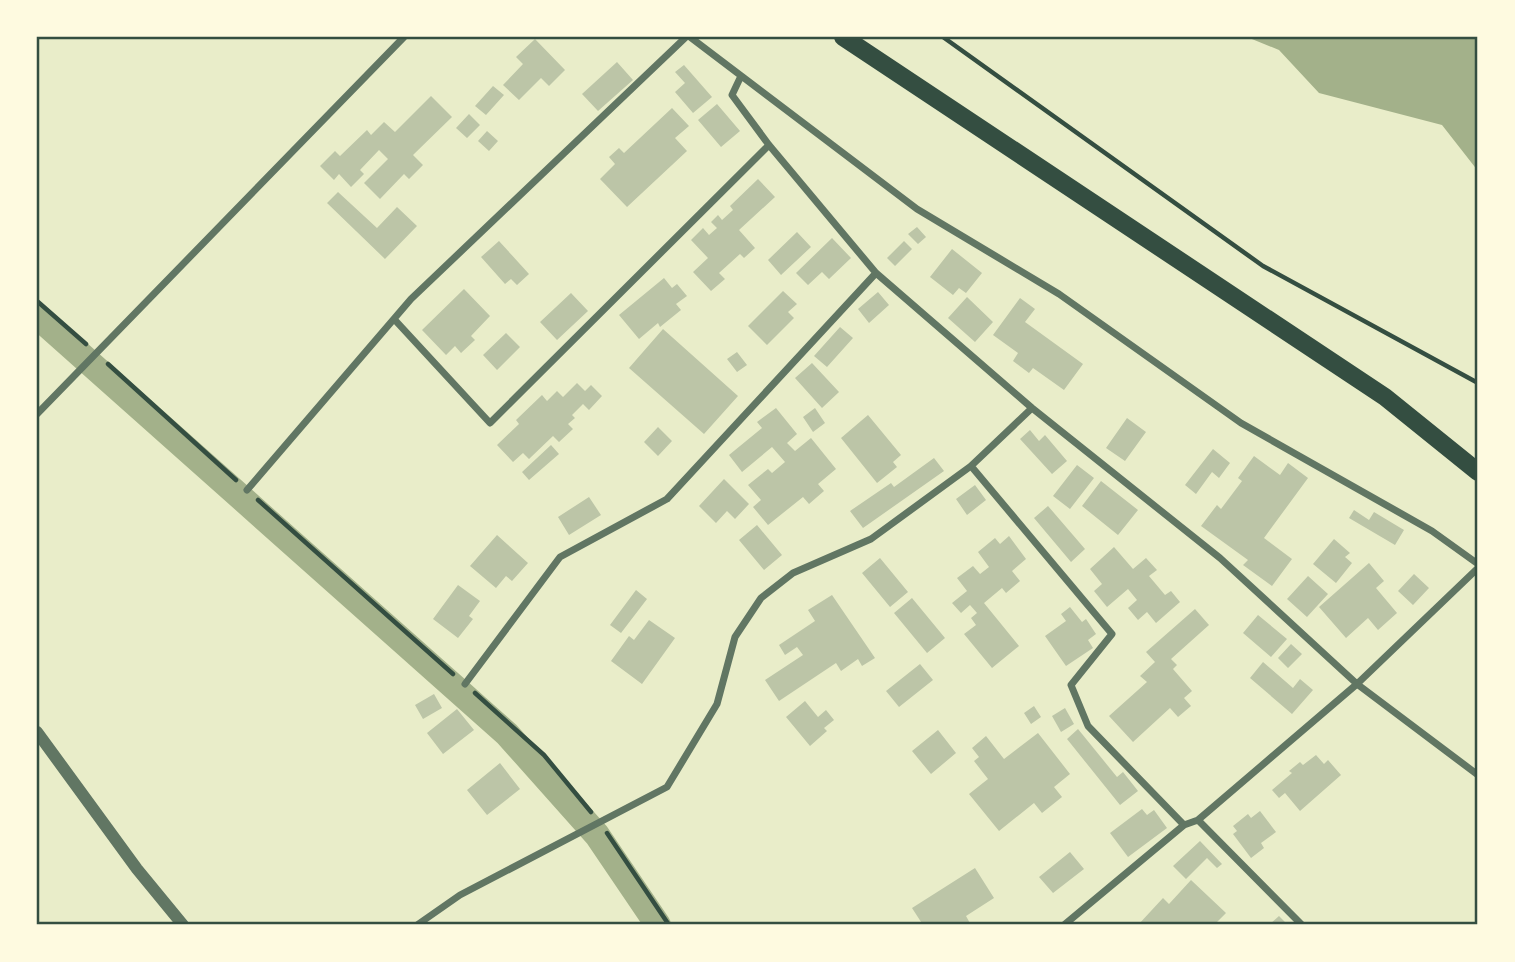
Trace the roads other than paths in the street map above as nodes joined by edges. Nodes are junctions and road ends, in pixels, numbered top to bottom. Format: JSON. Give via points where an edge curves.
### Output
{"nodes":[{"id":1,"x":404,"y":37,"type":"edge"},
{"id":2,"x":688,"y":37,"type":"edge"},
{"id":3,"x":843,"y":37,"type":"edge"},
{"id":4,"x":741,"y":76,"type":"junction"},
{"id":5,"x":769,"y":145,"type":"junction"},
{"id":6,"x":876,"y":273,"type":"junction"},
{"id":7,"x":394,"y":319,"type":"junction"},
{"id":8,"x":1032,"y":408,"type":"junction"},
{"id":9,"x":37,"y":414,"type":"edge"},
{"id":10,"x":971,"y":466,"type":"junction"},
{"id":11,"x":1478,"y":472,"type":"edge"},
{"id":12,"x":247,"y":489,"type":"road end"},
{"id":13,"x":1478,"y":566,"type":"edge"},
{"id":14,"x":465,"y":684,"type":"road end"},
{"id":15,"x":1357,"y":684,"type":"junction"},
{"id":16,"x":37,"y":732,"type":"edge"},
{"id":17,"x":1478,"y":775,"type":"edge"},
{"id":18,"x":1198,"y":820,"type":"junction"},
{"id":19,"x":1184,"y":825,"type":"junction"},
{"id":20,"x":183,"y":925,"type":"edge"},
{"id":21,"x":417,"y":925,"type":"edge"},
{"id":22,"x":1065,"y":925,"type":"edge"},
{"id":23,"x":1302,"y":925,"type":"edge"}],
"edges":[{"from":1,"to":9,"type":"street"},
{"from":2,"to":4,"type":"street"},
{"from":2,"to":7,"type":"street"},
{"from":3,"to":11,"type":"main road","via":[[1385,397]]},
{"from":4,"to":5,"type":"street","via":[[732,95]]},
{"from":4,"to":13,"type":"street","via":[[917,209],[1059,294],[1241,423],[1432,531]]},
{"from":5,"to":6,"type":"street"},
{"from":5,"to":7,"type":"street","via":[[490,423]]},
{"from":6,"to":8,"type":"street"},
{"from":6,"to":14,"type":"street","via":[[667,499],[560,557]]},
{"from":7,"to":12,"type":"street"},
{"from":8,"to":10,"type":"street"},
{"from":8,"to":15,"type":"street","via":[[1220,558]]},
{"from":10,"to":19,"type":"street","via":[[1112,634],[1071,685],[1088,726]]},
{"from":10,"to":21,"type":"street","via":[[872,539],[793,573],[761,598],[736,637],[717,704],[667,787],[460,895]]},
{"from":13,"to":15,"type":"street"},
{"from":15,"to":17,"type":"street"},
{"from":15,"to":18,"type":"street"},
{"from":16,"to":20,"type":"street"},
{"from":18,"to":19,"type":"street"},
{"from":18,"to":23,"type":"street"},
{"from":19,"to":22,"type":"street"}]}
